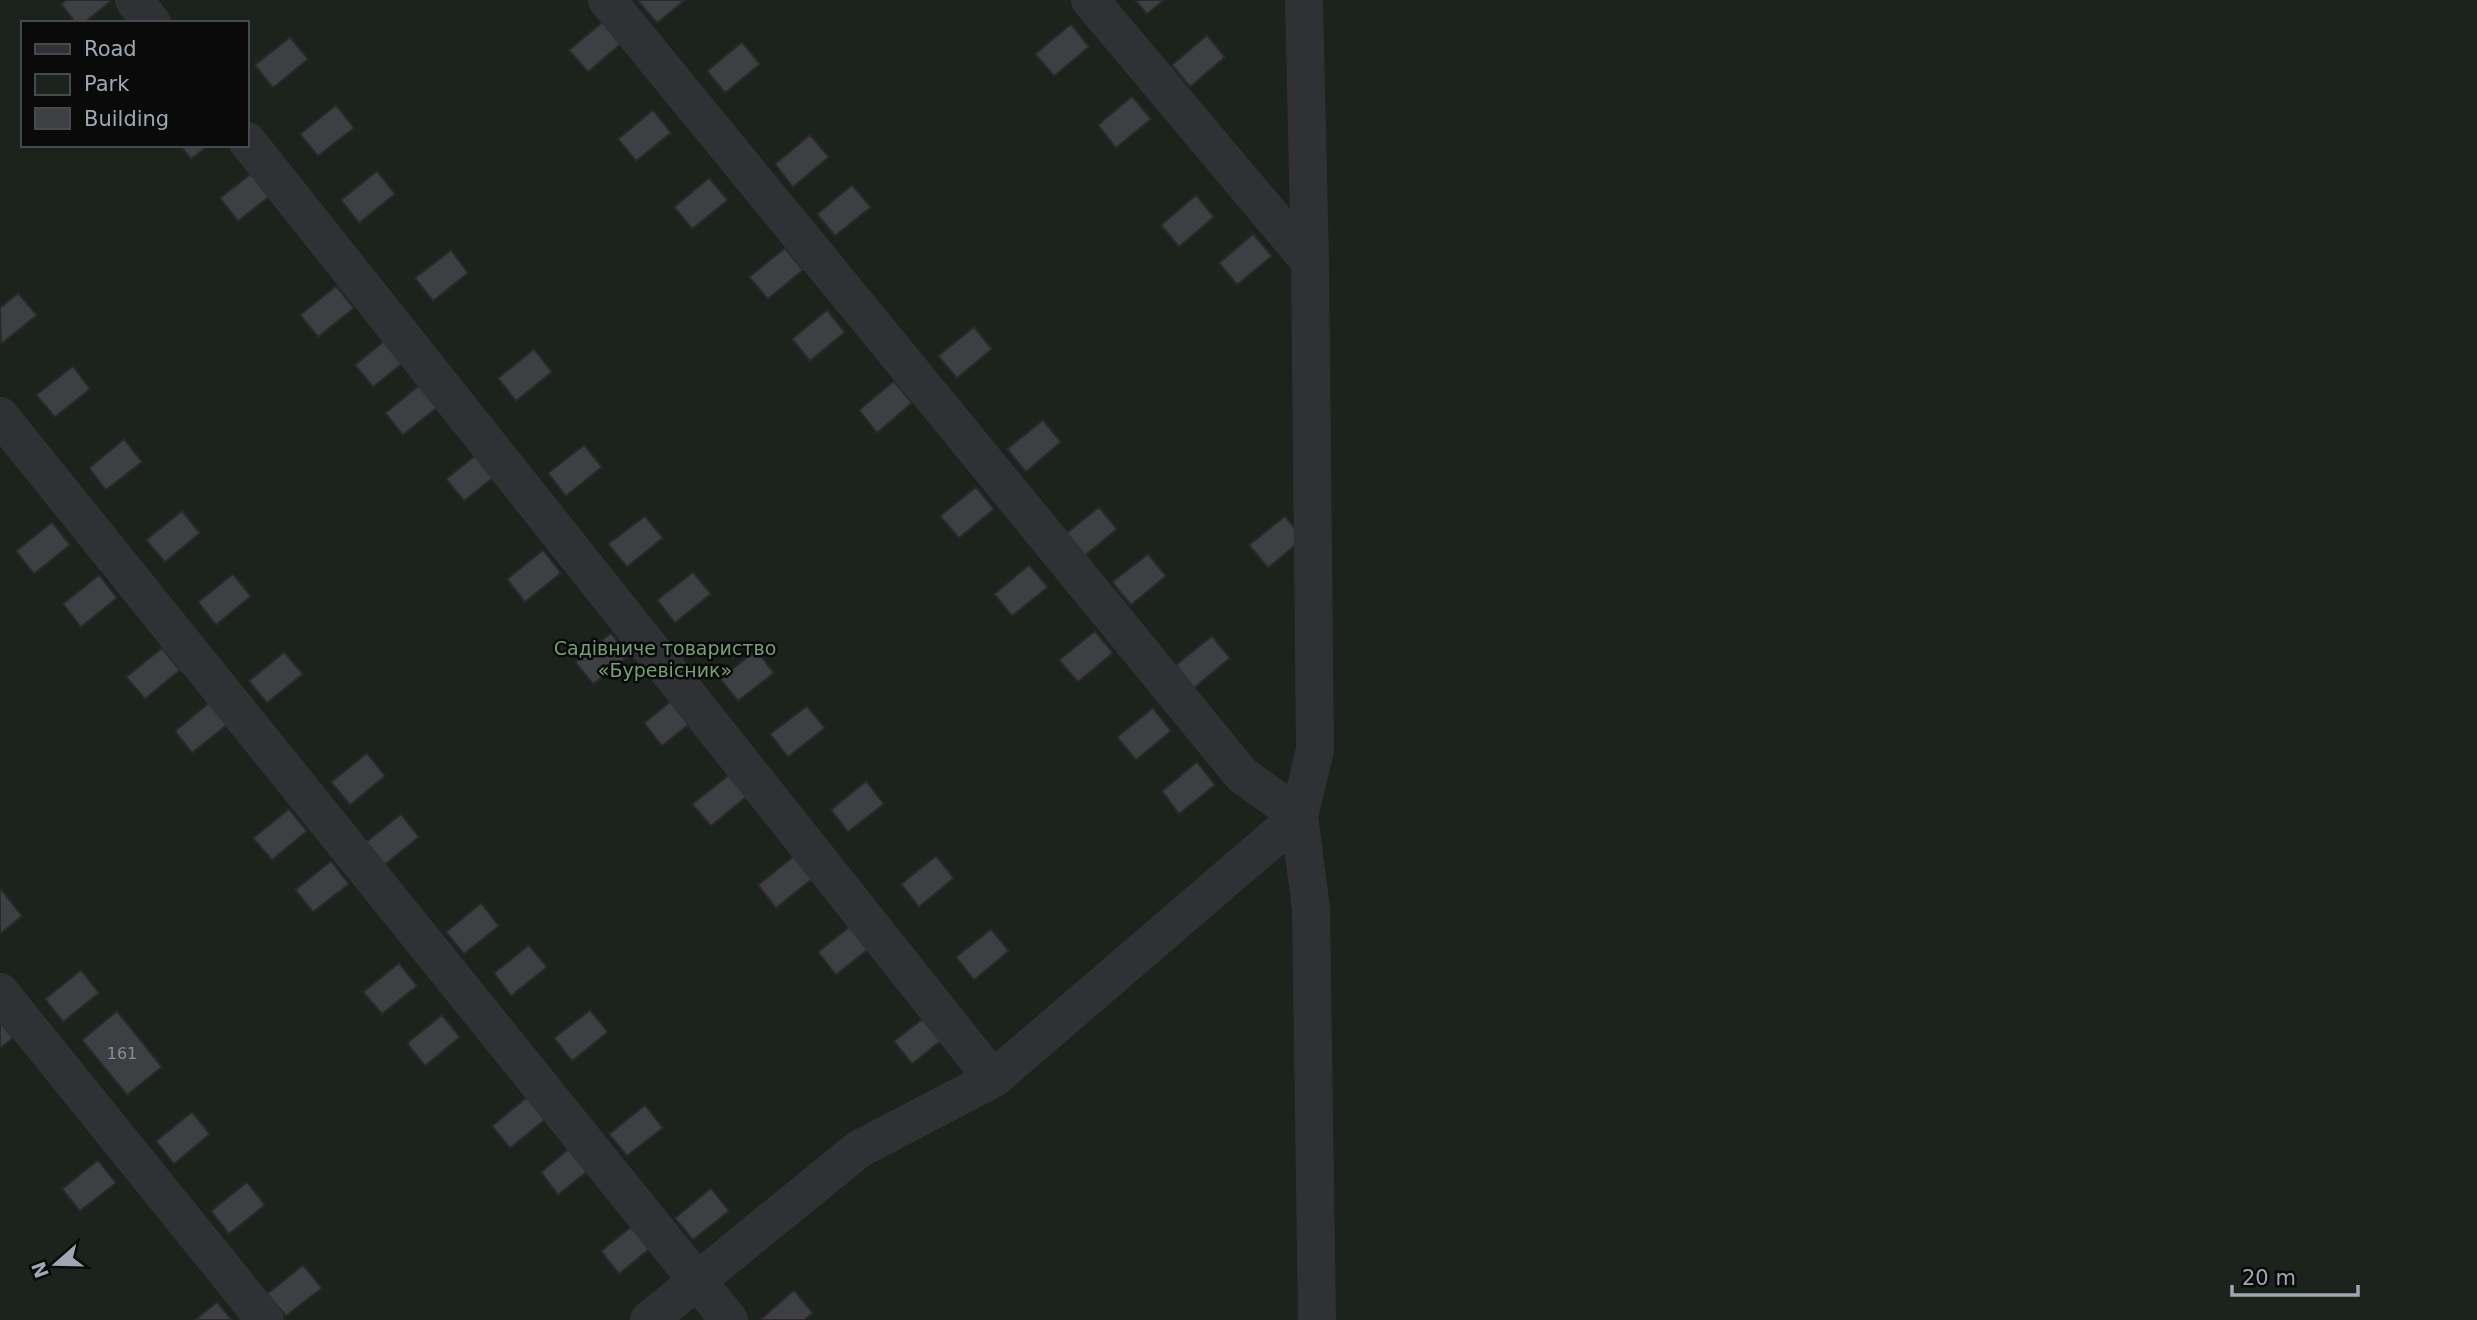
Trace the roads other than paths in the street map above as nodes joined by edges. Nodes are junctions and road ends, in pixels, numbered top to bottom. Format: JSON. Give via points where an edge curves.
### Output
{"nodes":[{"id":1,"x":134,"y":0,"type":"edge"},
{"id":2,"x":607,"y":0,"type":"edge"},
{"id":3,"x":1090,"y":0,"type":"edge"},
{"id":4,"x":1304,"y":0,"type":"edge"},
{"id":5,"x":150,"y":21,"type":"edge"},
{"id":6,"x":248,"y":142,"type":"edge"},
{"id":7,"x":1310,"y":262,"type":"junction"},
{"id":8,"x":0,"y":416,"type":"edge"},
{"id":9,"x":1299,"y":816,"type":"junction"},
{"id":10,"x":0,"y":992,"type":"edge"},
{"id":11,"x":993,"y":1079,"type":"junction"},
{"id":12,"x":696,"y":1281,"type":"junction"},
{"id":13,"x":265,"y":1320,"type":"edge"},
{"id":14,"x":649,"y":1320,"type":"edge"},
{"id":15,"x":729,"y":1320,"type":"edge"},
{"id":16,"x":1317,"y":1320,"type":"edge"}],
"edges":[{"from":1,"to":5,"type":"street"},
{"from":2,"to":9,"type":"street","via":[[1242,775]]},
{"from":3,"to":7,"type":"street"},
{"from":4,"to":7,"type":"street"},
{"from":6,"to":11,"type":"street"},
{"from":7,"to":9,"type":"street","via":[[1315,750]]},
{"from":8,"to":12,"type":"street"},
{"from":9,"to":11,"type":"street"},
{"from":9,"to":16,"type":"street","via":[[1311,909]]},
{"from":10,"to":13,"type":"street"},
{"from":11,"to":12,"type":"street","via":[[859,1149]]},
{"from":12,"to":14,"type":"street"},
{"from":12,"to":15,"type":"street"}]}
